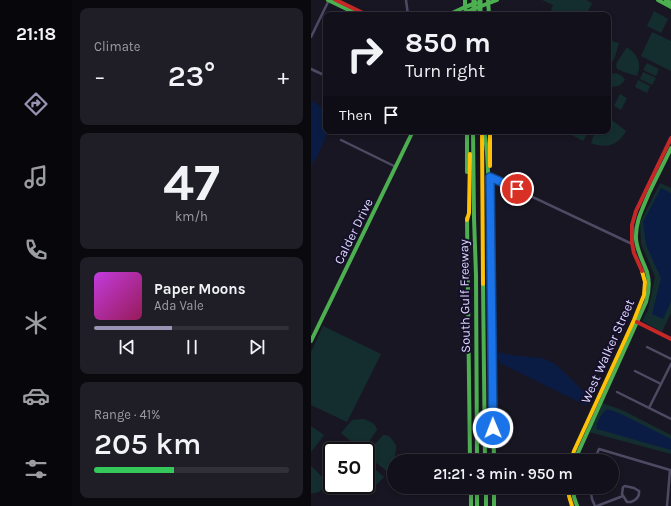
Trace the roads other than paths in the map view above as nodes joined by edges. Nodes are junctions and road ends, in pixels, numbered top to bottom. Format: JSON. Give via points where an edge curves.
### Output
{"nodes":[{"id":1,"x":329,"y":0,"type":"edge"},
{"id":2,"x":336,"y":0,"type":"edge"},
{"id":3,"x":406,"y":0,"type":"edge"},
{"id":4,"x":465,"y":0,"type":"edge"},
{"id":5,"x":474,"y":0,"type":"edge"},
{"id":6,"x":481,"y":0,"type":"edge"},
{"id":7,"x":497,"y":0,"type":"edge"},
{"id":8,"x":658,"y":0,"type":"edge"},
{"id":9,"x":666,"y":0,"type":"edge"},
{"id":10,"x":488,"y":2,"type":"edge"},
{"id":11,"x":671,"y":3,"type":"edge"},
{"id":12,"x":671,"y":7,"type":"edge"},
{"id":13,"x":353,"y":12,"type":"edge"},
{"id":14,"x":361,"y":12,"type":"edge"},
{"id":15,"x":408,"y":12,"type":"edge"},
{"id":16,"x":466,"y":12,"type":"edge"},
{"id":17,"x":474,"y":12,"type":"edge"},
{"id":18,"x":479,"y":12,"type":"edge"},
{"id":19,"x":489,"y":12,"type":"edge"},
{"id":20,"x":311,"y":36,"type":"edge"},
{"id":21,"x":311,"y":69,"type":"edge"},
{"id":22,"x":323,"y":75,"type":"edge"},
{"id":23,"x":412,"y":134,"type":"edge"},
{"id":24,"x":467,"y":134,"type":"edge"},
{"id":25,"x":472,"y":134,"type":"edge"},
{"id":26,"x":472,"y":134,"type":"edge"},
{"id":27,"x":483,"y":134,"type":"edge"},
{"id":28,"x":484,"y":134,"type":"edge"},
{"id":29,"x":490,"y":134,"type":"edge"},
{"id":30,"x":671,"y":138,"type":"edge"},
{"id":31,"x":341,"y":140,"type":"dead end"},
{"id":32,"x":671,"y":148,"type":"edge"},
{"id":33,"x":396,"y":167,"type":"junction"},
{"id":34,"x":490,"y":177,"type":"junction"},
{"id":35,"x":490,"y":209,"type":"junction"},
{"id":36,"x":467,"y":220,"type":"junction"},
{"id":37,"x":634,"y":243,"type":"junction"},
{"id":38,"x":636,"y":321,"type":"junction"},
{"id":39,"x":671,"y":339,"type":"edge"},
{"id":40,"x":311,"y":341,"type":"edge"},
{"id":41,"x":647,"y":347,"type":"dead end"},
{"id":42,"x":671,"y":359,"type":"edge"},
{"id":43,"x":671,"y":364,"type":"edge"},
{"id":44,"x":635,"y":371,"type":"dead end"},
{"id":45,"x":661,"y":384,"type":"junction"},
{"id":46,"x":617,"y":392,"type":"dead end"},
{"id":47,"x":649,"y":408,"type":"junction"},
{"id":48,"x":671,"y":419,"type":"edge"},
{"id":49,"x":470,"y":454,"type":"edge"},
{"id":50,"x":477,"y":454,"type":"edge"},
{"id":51,"x":485,"y":454,"type":"edge"},
{"id":52,"x":494,"y":454,"type":"edge"},
{"id":53,"x":577,"y":454,"type":"edge"},
{"id":54,"x":597,"y":454,"type":"edge"},
{"id":55,"x":616,"y":454,"type":"edge"},
{"id":56,"x":619,"y":455,"type":"edge"},
{"id":57,"x":670,"y":470,"type":"edge"},
{"id":58,"x":471,"y":494,"type":"edge"},
{"id":59,"x":477,"y":494,"type":"edge"},
{"id":60,"x":486,"y":494,"type":"edge"},
{"id":61,"x":494,"y":494,"type":"edge"},
{"id":62,"x":569,"y":494,"type":"edge"},
{"id":63,"x":574,"y":494,"type":"edge"},
{"id":64,"x":591,"y":494,"type":"edge"},
{"id":65,"x":623,"y":496,"type":"junction"},
{"id":66,"x":628,"y":504,"type":"edge"},
{"id":67,"x":471,"y":506,"type":"edge"},
{"id":68,"x":477,"y":506,"type":"edge"},
{"id":69,"x":486,"y":506,"type":"edge"},
{"id":70,"x":494,"y":506,"type":"edge"},
{"id":71,"x":572,"y":506,"type":"edge"},
{"id":72,"x":577,"y":506,"type":"edge"},
{"id":73,"x":596,"y":506,"type":"edge"},
{"id":74,"x":667,"y":506,"type":"edge"}],
"edges":[{"from":1,"to":13,"type":"main road"},
{"from":1,"to":20,"type":"street"},
{"from":2,"to":14,"type":"main road"},
{"from":3,"to":15,"type":"street"},
{"from":4,"to":16,"type":"main road"},
{"from":5,"to":17,"type":"main road","bridge":true},
{"from":6,"to":16,"type":"main road"},
{"from":6,"to":18,"type":"main road","bridge":true},
{"from":7,"to":10,"type":"main road"},
{"from":8,"to":12,"type":"main road"},
{"from":9,"to":11,"type":"main road"},
{"from":10,"to":16,"type":"main road"},
{"from":10,"to":19,"type":"main road"},
{"from":21,"to":22,"type":"street"},
{"from":23,"to":33,"type":"main road","name":"Calder Drive"},
{"from":24,"to":36,"type":"main road"},
{"from":25,"to":36,"type":"main road"},
{"from":26,"to":50,"type":"main road","name":"South Gulf Freeway"},
{"from":27,"to":51,"type":"main road","name":"South Gulf Freeway"},
{"from":28,"to":35,"type":"main road"},
{"from":29,"to":34,"type":"main road"},
{"from":30,"to":37,"type":"main road","name":"West Walker Street","via":[[631,225]]},
{"from":31,"to":33,"type":"street"},
{"from":32,"to":37,"type":"main road","name":"West Walker Street","via":[[638,218]]},
{"from":33,"to":40,"type":"main road","name":"Calder Drive"},
{"from":34,"to":35,"type":"main road"},
{"from":34,"to":37,"type":"street"},
{"from":35,"to":52,"type":"main road"},
{"from":36,"to":49,"type":"main road"},
{"from":37,"to":38,"type":"main road","name":"West Walker Street","via":[[649,282],[648,296]]},
{"from":38,"to":39,"type":"main road"},
{"from":38,"to":53,"type":"main road","name":"West Walker Street"},
{"from":41,"to":42,"type":"street"},
{"from":43,"to":45,"type":"street"},
{"from":44,"to":45,"type":"street"},
{"from":45,"to":47,"type":"street"},
{"from":46,"to":47,"type":"street"},
{"from":47,"to":48,"type":"street"},
{"from":54,"to":55,"type":"street","via":[[599,449]]},
{"from":56,"to":57,"type":"street"},
{"from":57,"to":74,"type":"street"},
{"from":58,"to":67,"type":"main road"},
{"from":59,"to":68,"type":"main road"},
{"from":60,"to":69,"type":"main road"},
{"from":61,"to":70,"type":"main road"},
{"from":62,"to":71,"type":"main road"},
{"from":63,"to":72,"type":"main road"},
{"from":64,"to":73,"type":"street"},
{"from":65,"to":66,"type":"street"},
{"from":65,"to":66,"type":"street","via":[[622,486],[632,487],[639,492],[638,497]]},
{"from":65,"to":73,"type":"street"}]}
